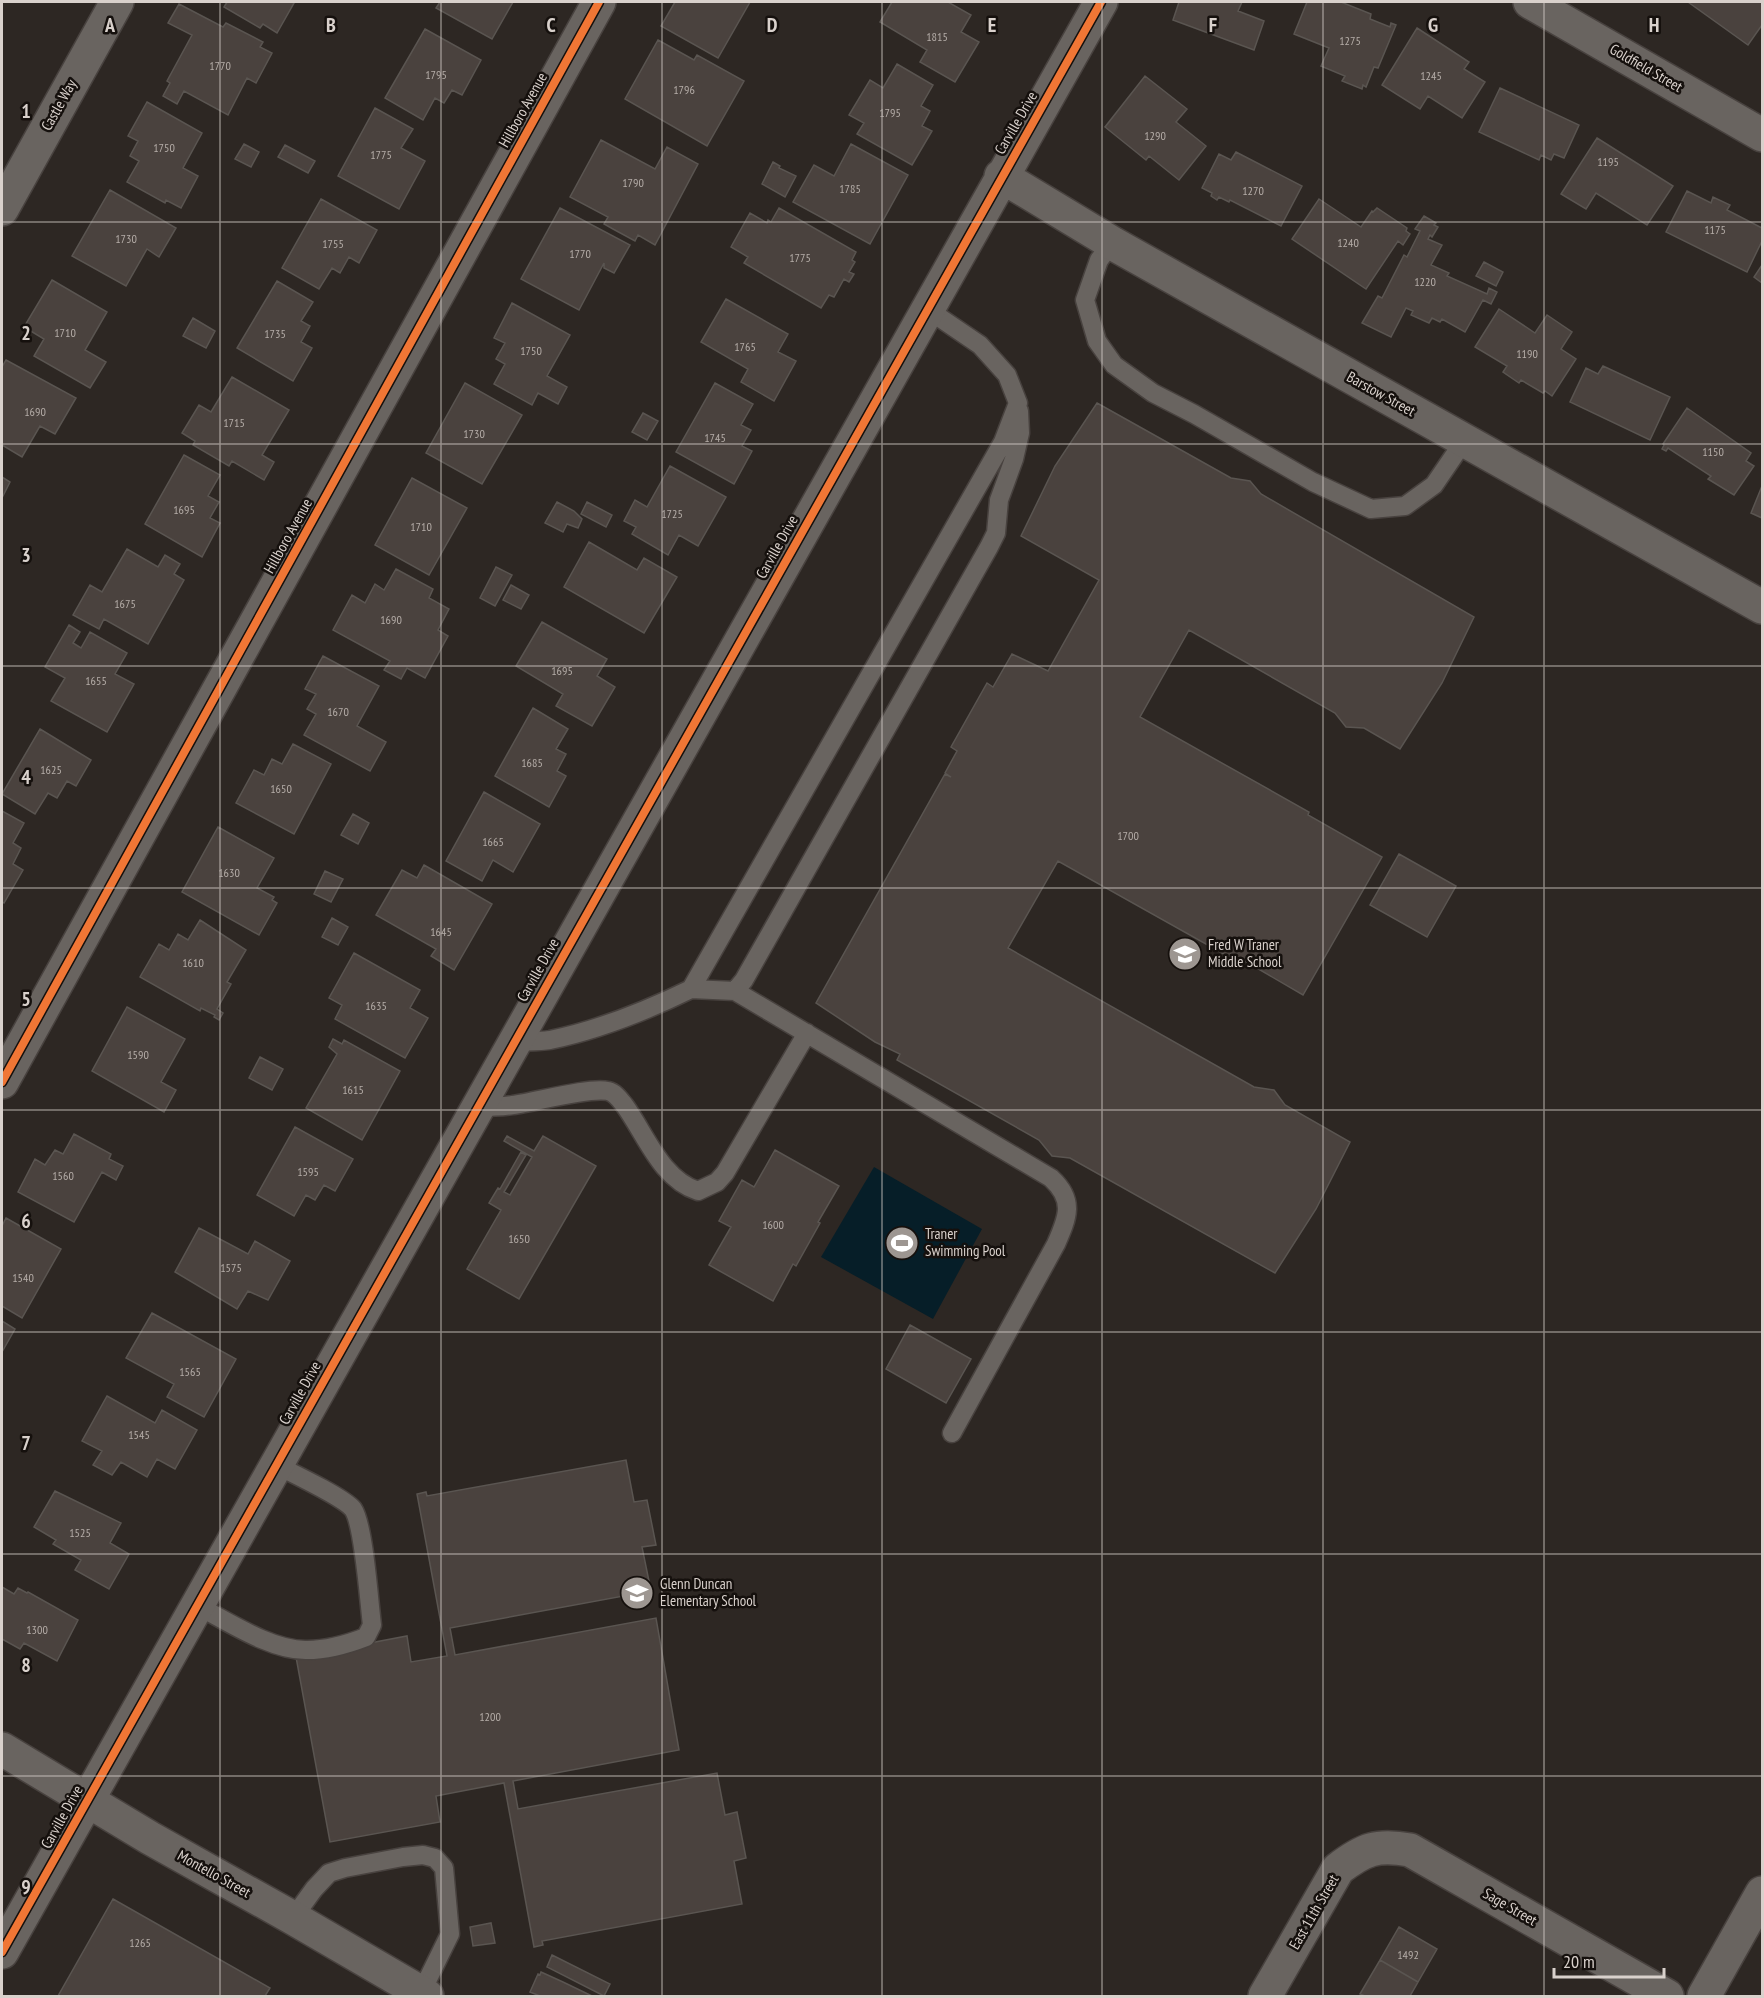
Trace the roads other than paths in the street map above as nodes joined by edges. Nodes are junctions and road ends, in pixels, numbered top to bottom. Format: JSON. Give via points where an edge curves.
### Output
{"nodes":[{"id":1,"x":117,"y":2,"type":"edge"},
{"id":2,"x":599,"y":2,"type":"edge"},
{"id":3,"x":1101,"y":2,"type":"edge"},
{"id":4,"x":1530,"y":2,"type":"edge"},
{"id":5,"x":1762,"y":135,"type":"edge"},
{"id":6,"x":1001,"y":176,"type":"junction"},
{"id":7,"x":2,"y":209,"type":"edge"},
{"id":8,"x":1112,"y":243,"type":"junction"},
{"id":9,"x":927,"y":309,"type":"junction"},
{"id":10,"x":1018,"y":403,"type":"junction"},
{"id":11,"x":1464,"y":441,"type":"junction"},
{"id":12,"x":1762,"y":607,"type":"edge"},
{"id":13,"x":691,"y":989,"type":"junction"},
{"id":14,"x":735,"y":991,"type":"junction"},
{"id":15,"x":807,"y":1033,"type":"junction"},
{"id":16,"x":513,"y":1042,"type":"junction"},
{"id":17,"x":2,"y":1082,"type":"edge"},
{"id":18,"x":477,"y":1107,"type":"junction"},
{"id":19,"x":952,"y":1433,"type":"dead end"},
{"id":20,"x":276,"y":1465,"type":"junction"},
{"id":21,"x":196,"y":1605,"type":"junction"},
{"id":22,"x":2,"y":1749,"type":"edge"},
{"id":23,"x":86,"y":1801,"type":"junction"},
{"id":24,"x":1381,"y":1847,"type":"joint"},
{"id":25,"x":1762,"y":1893,"type":"edge"},
{"id":26,"x":293,"y":1918,"type":"junction"},
{"id":27,"x":2,"y":1952,"type":"edge"},
{"id":28,"x":424,"y":1995,"type":"edge"},
{"id":29,"x":1265,"y":1996,"type":"edge"},
{"id":30,"x":1667,"y":1996,"type":"edge"},
{"id":31,"x":1704,"y":1996,"type":"edge"}],
"edges":[{"from":1,"to":7,"type":"street","name":"Castle Way"},
{"from":2,"to":17,"type":"street","name":"Hillboro Avenue"},
{"from":3,"to":6,"type":"street","name":"Carville Drive"},
{"from":4,"to":5,"type":"street","name":"Goldfield Street"},
{"from":6,"to":8,"type":"street","name":"Barstow Street"},
{"from":6,"to":9,"type":"street","name":"Carville Drive"},
{"from":8,"to":11,"type":"street","name":"Barstow Street"},
{"from":8,"to":11,"type":"lane","via":[[1099,260],[1085,300],[1097,341],[1114,365],[1153,393],[1313,482],[1371,509],[1405,506],[1434,485]]},
{"from":9,"to":10,"type":"lane","via":[[980,345],[1007,375]]},
{"from":9,"to":16,"type":"street","name":"Carville Drive"},
{"from":10,"to":13,"type":"lane","via":[[1003,441]]},
{"from":10,"to":14,"type":"lane","via":[[1020,433],[989,548]]},
{"from":11,"to":12,"type":"street","name":"Barstow Street"},
{"from":13,"to":14,"type":"lane"},
{"from":13,"to":16,"type":"lane","via":[[653,1007],[577,1032],[549,1040]]},
{"from":14,"to":15,"type":"lane"},
{"from":15,"to":18,"type":"lane","via":[[725,1173],[717,1182],[698,1191],[672,1176],[614,1093],[586,1092]]},
{"from":15,"to":19,"type":"lane","via":[[1051,1178],[1066,1195],[1065,1223],[1056,1244]]},
{"from":16,"to":18,"type":"street","name":"Carville Drive"},
{"from":18,"to":20,"type":"street","name":"Carville Drive"},
{"from":20,"to":21,"type":"street","name":"Carville Drive"},
{"from":20,"to":21,"type":"lane","via":[[353,1509],[360,1530],[372,1625],[366,1637],[318,1649],[291,1648],[257,1636]]},
{"from":21,"to":23,"type":"street","name":"Carville Drive"},
{"from":22,"to":23,"type":"street","name":"Montello Street"},
{"from":23,"to":26,"type":"street","name":"Montello Street"},
{"from":23,"to":27,"type":"street","name":"Carville Drive"},
{"from":24,"to":29,"type":"street","name":"East 11th Street","via":[[1358,1854],[1338,1869]]},
{"from":24,"to":30,"type":"street","name":"Sage Street","via":[[1410,1850]]},
{"from":25,"to":31,"type":"street"},
{"from":26,"to":28,"type":"street","name":"Montello Street"},
{"from":26,"to":28,"type":"lane","via":[[329,1874],[403,1857],[435,1858],[444,1868],[450,1934]]}]}
